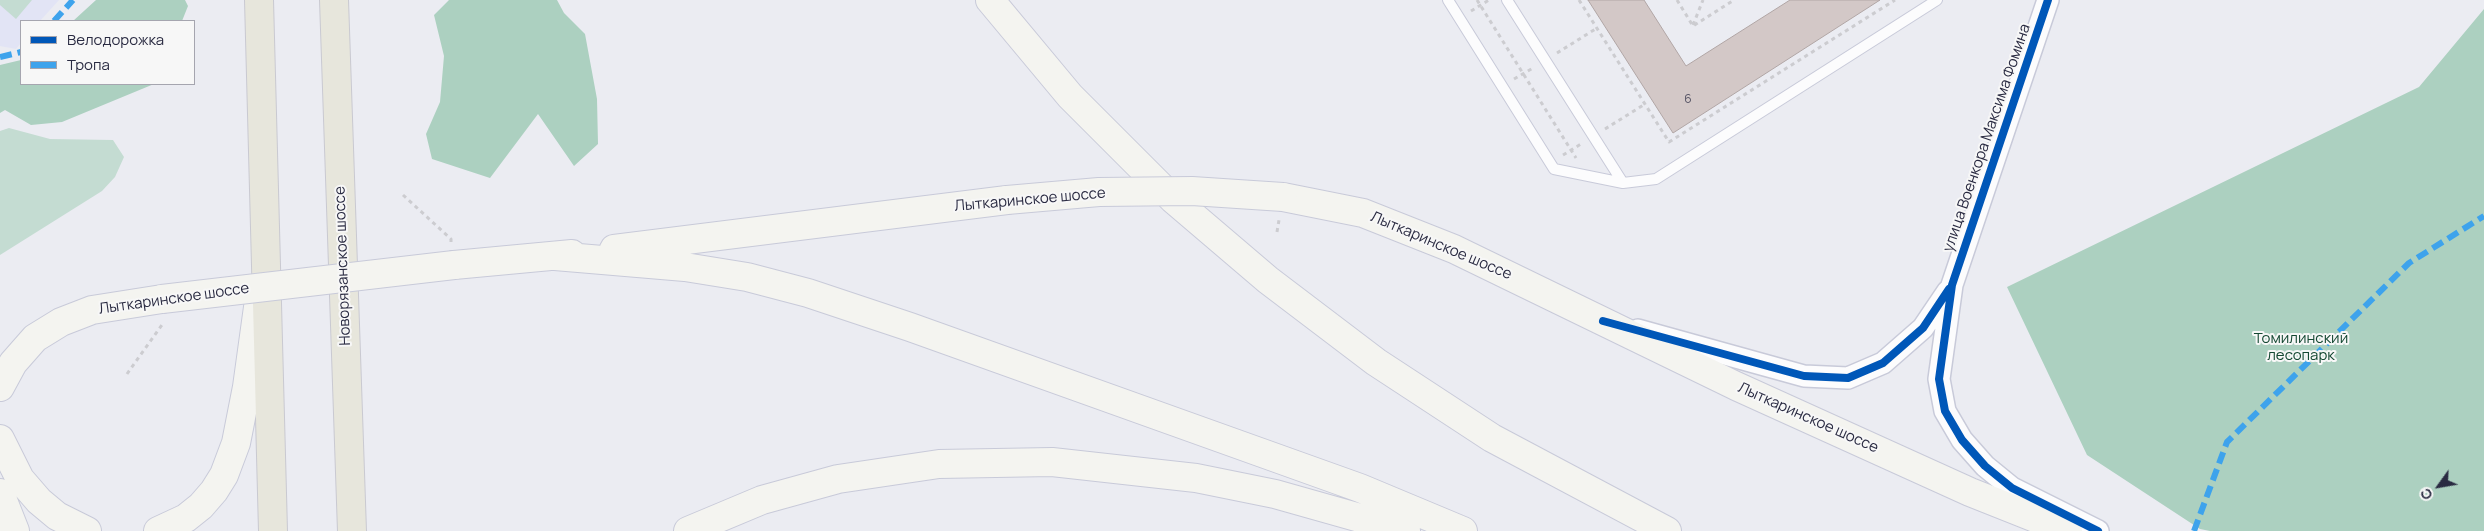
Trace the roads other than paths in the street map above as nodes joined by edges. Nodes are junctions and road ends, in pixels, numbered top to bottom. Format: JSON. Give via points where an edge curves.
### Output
{"nodes":[{"id":1,"x":259,"y":0,"type":"edge"},
{"id":2,"x":334,"y":0,"type":"edge"},
{"id":3,"x":990,"y":0,"type":"edge"},
{"id":4,"x":1448,"y":0,"type":"edge"},
{"id":5,"x":1508,"y":0,"type":"edge"},
{"id":6,"x":1937,"y":0,"type":"edge"},
{"id":7,"x":2048,"y":0,"type":"edge"},
{"id":8,"x":1623,"y":183,"type":"junction"},
{"id":9,"x":555,"y":256,"type":"junction"},
{"id":10,"x":265,"y":262,"type":"junction"},
{"id":11,"x":1952,"y":285,"type":"junction"},
{"id":12,"x":1603,"y":321,"type":"junction"},
{"id":13,"x":0,"y":388,"type":"edge"},
{"id":14,"x":0,"y":439,"type":"edge"},
{"id":15,"x":0,"y":493,"type":"edge"},
{"id":16,"x":15,"y":531,"type":"edge"},
{"id":17,"x":87,"y":531,"type":"edge"},
{"id":18,"x":158,"y":531,"type":"edge"},
{"id":19,"x":274,"y":531,"type":"edge"},
{"id":20,"x":352,"y":531,"type":"edge"},
{"id":21,"x":688,"y":531,"type":"edge"},
{"id":22,"x":1406,"y":531,"type":"edge"},
{"id":23,"x":1463,"y":531,"type":"edge"},
{"id":24,"x":1667,"y":531,"type":"edge"},
{"id":25,"x":2068,"y":531,"type":"edge"},
{"id":26,"x":2098,"y":531,"type":"edge"}],
"edges":[{"from":1,"to":10,"type":"highway"},
{"from":2,"to":20,"type":"highway","name":"Новорязанское шоссе"},
{"from":3,"to":24,"type":"main road","via":[[1084,110],[1173,200],[1268,280],[1376,362],[1492,438]]},
{"from":4,"to":8,"type":"lane","via":[[1554,169]]},
{"from":5,"to":8,"type":"lane"},
{"from":6,"to":8,"type":"lane","via":[[1656,179]]},
{"from":7,"to":11,"type":"street","name":"улица Военкора Максима Фомина"},
{"from":9,"to":12,"type":"main road","name":"Лыткаринское шоссе","bridge":true,"via":[[1007,200],[1109,192],[1192,191],[1283,197],[1363,213],[1454,249]]},
{"from":9,"to":13,"type":"main road","name":"Лыткаринское шоссе","bridge":true,"via":[[162,299],[92,310],[61,322],[35,338],[13,363]]},
{"from":9,"to":23,"type":"main road","name":"Лыткаринское шоссе","via":[[685,267],[747,277],[808,293],[910,326],[1360,488]]},
{"from":10,"to":18,"type":"main road","name":"Лыткаринское шоссе","via":[[247,387],[236,444],[224,475],[201,506],[186,518]]},
{"from":10,"to":19,"type":"highway"},
{"from":11,"to":12,"type":"street","name":"улица Военкора Максима Фомина","via":[[1923,328],[1883,363],[1848,378],[1804,376]]},
{"from":11,"to":26,"type":"street","name":"улица Военкора Максима Фомина","via":[[1939,379],[1945,411],[1962,440],[1985,466],[2012,488]]},
{"from":12,"to":25,"type":"main road","name":"Лыткаринское шоссе","via":[[1970,492]]},
{"from":14,"to":17,"type":"main road","via":[[20,479],[39,501],[56,516]]},
{"from":15,"to":16,"type":"main road"},
{"from":21,"to":22,"type":"main road","via":[[762,500],[838,479],[939,464],[1052,462],[1196,478],[1265,492]]}]}
